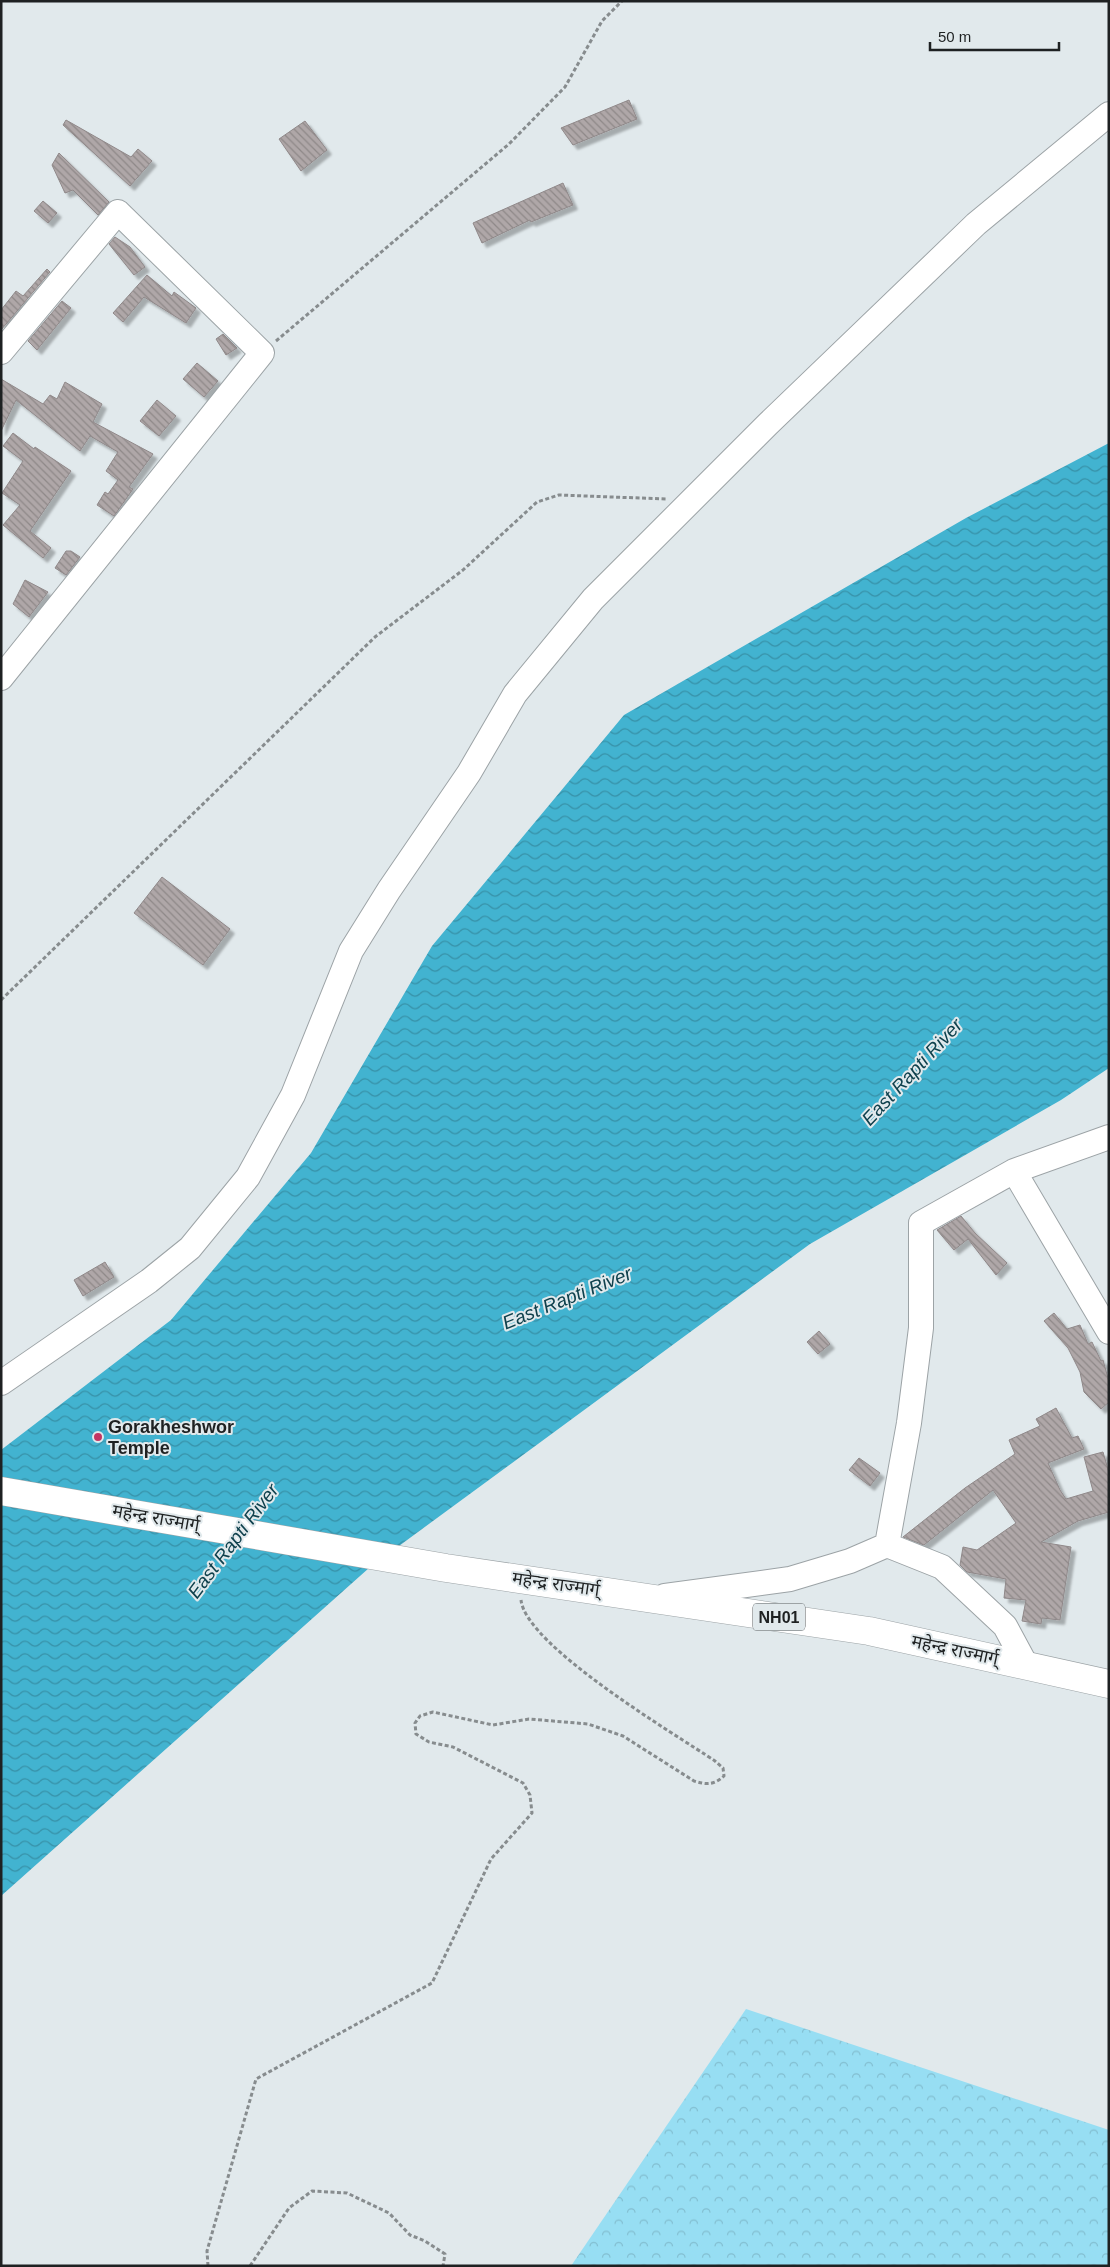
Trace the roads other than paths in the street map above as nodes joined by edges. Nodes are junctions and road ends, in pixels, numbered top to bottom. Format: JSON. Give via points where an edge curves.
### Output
{"nodes":[{"id":1,"x":1109,"y":114,"type":"edge"},
{"id":2,"x":1,"y":352,"type":"edge"},
{"id":3,"x":1,"y":678,"type":"edge"},
{"id":4,"x":1109,"y":1137,"type":"edge"},
{"id":5,"x":1014,"y":1171,"type":"junction"},
{"id":6,"x":1109,"y":1332,"type":"edge"},
{"id":7,"x":1,"y":1382,"type":"edge"},
{"id":8,"x":1,"y":1491,"type":"edge"},
{"id":9,"x":887,"y":1545,"type":"junction"},
{"id":10,"x":651,"y":1597,"type":"junction"},
{"id":11,"x":1026,"y":1665,"type":"junction"},
{"id":12,"x":1109,"y":1684,"type":"edge"}],
"edges":[{"from":1,"to":7,"type":"street","via":[[976,224],[768,424],[593,599],[515,694],[469,773],[351,950],[293,1095],[248,1177],[190,1248]]},
{"from":2,"to":3,"type":"street","via":[[118,212],[262,352]]},
{"from":4,"to":5,"type":"street"},
{"from":5,"to":6,"type":"street"},
{"from":5,"to":9,"type":"street","via":[[921,1223],[921,1328],[909,1423]]},
{"from":8,"to":10,"type":"highway","name":"महेन्द्र राज्मार्ग्","number":"NH01","via":[[519,1580]]},
{"from":9,"to":10,"type":"street","via":[[850,1561],[790,1579]]},
{"from":9,"to":11,"type":"street","via":[[942,1567],[1005,1626]]},
{"from":10,"to":11,"type":"highway","name":"महेन्द्र राज्मार्ग्","number":"NH01","via":[[868,1631]]},
{"from":11,"to":12,"type":"highway","name":"महेन्द्र राज्मार्ग्","number":"NH01"}]}
